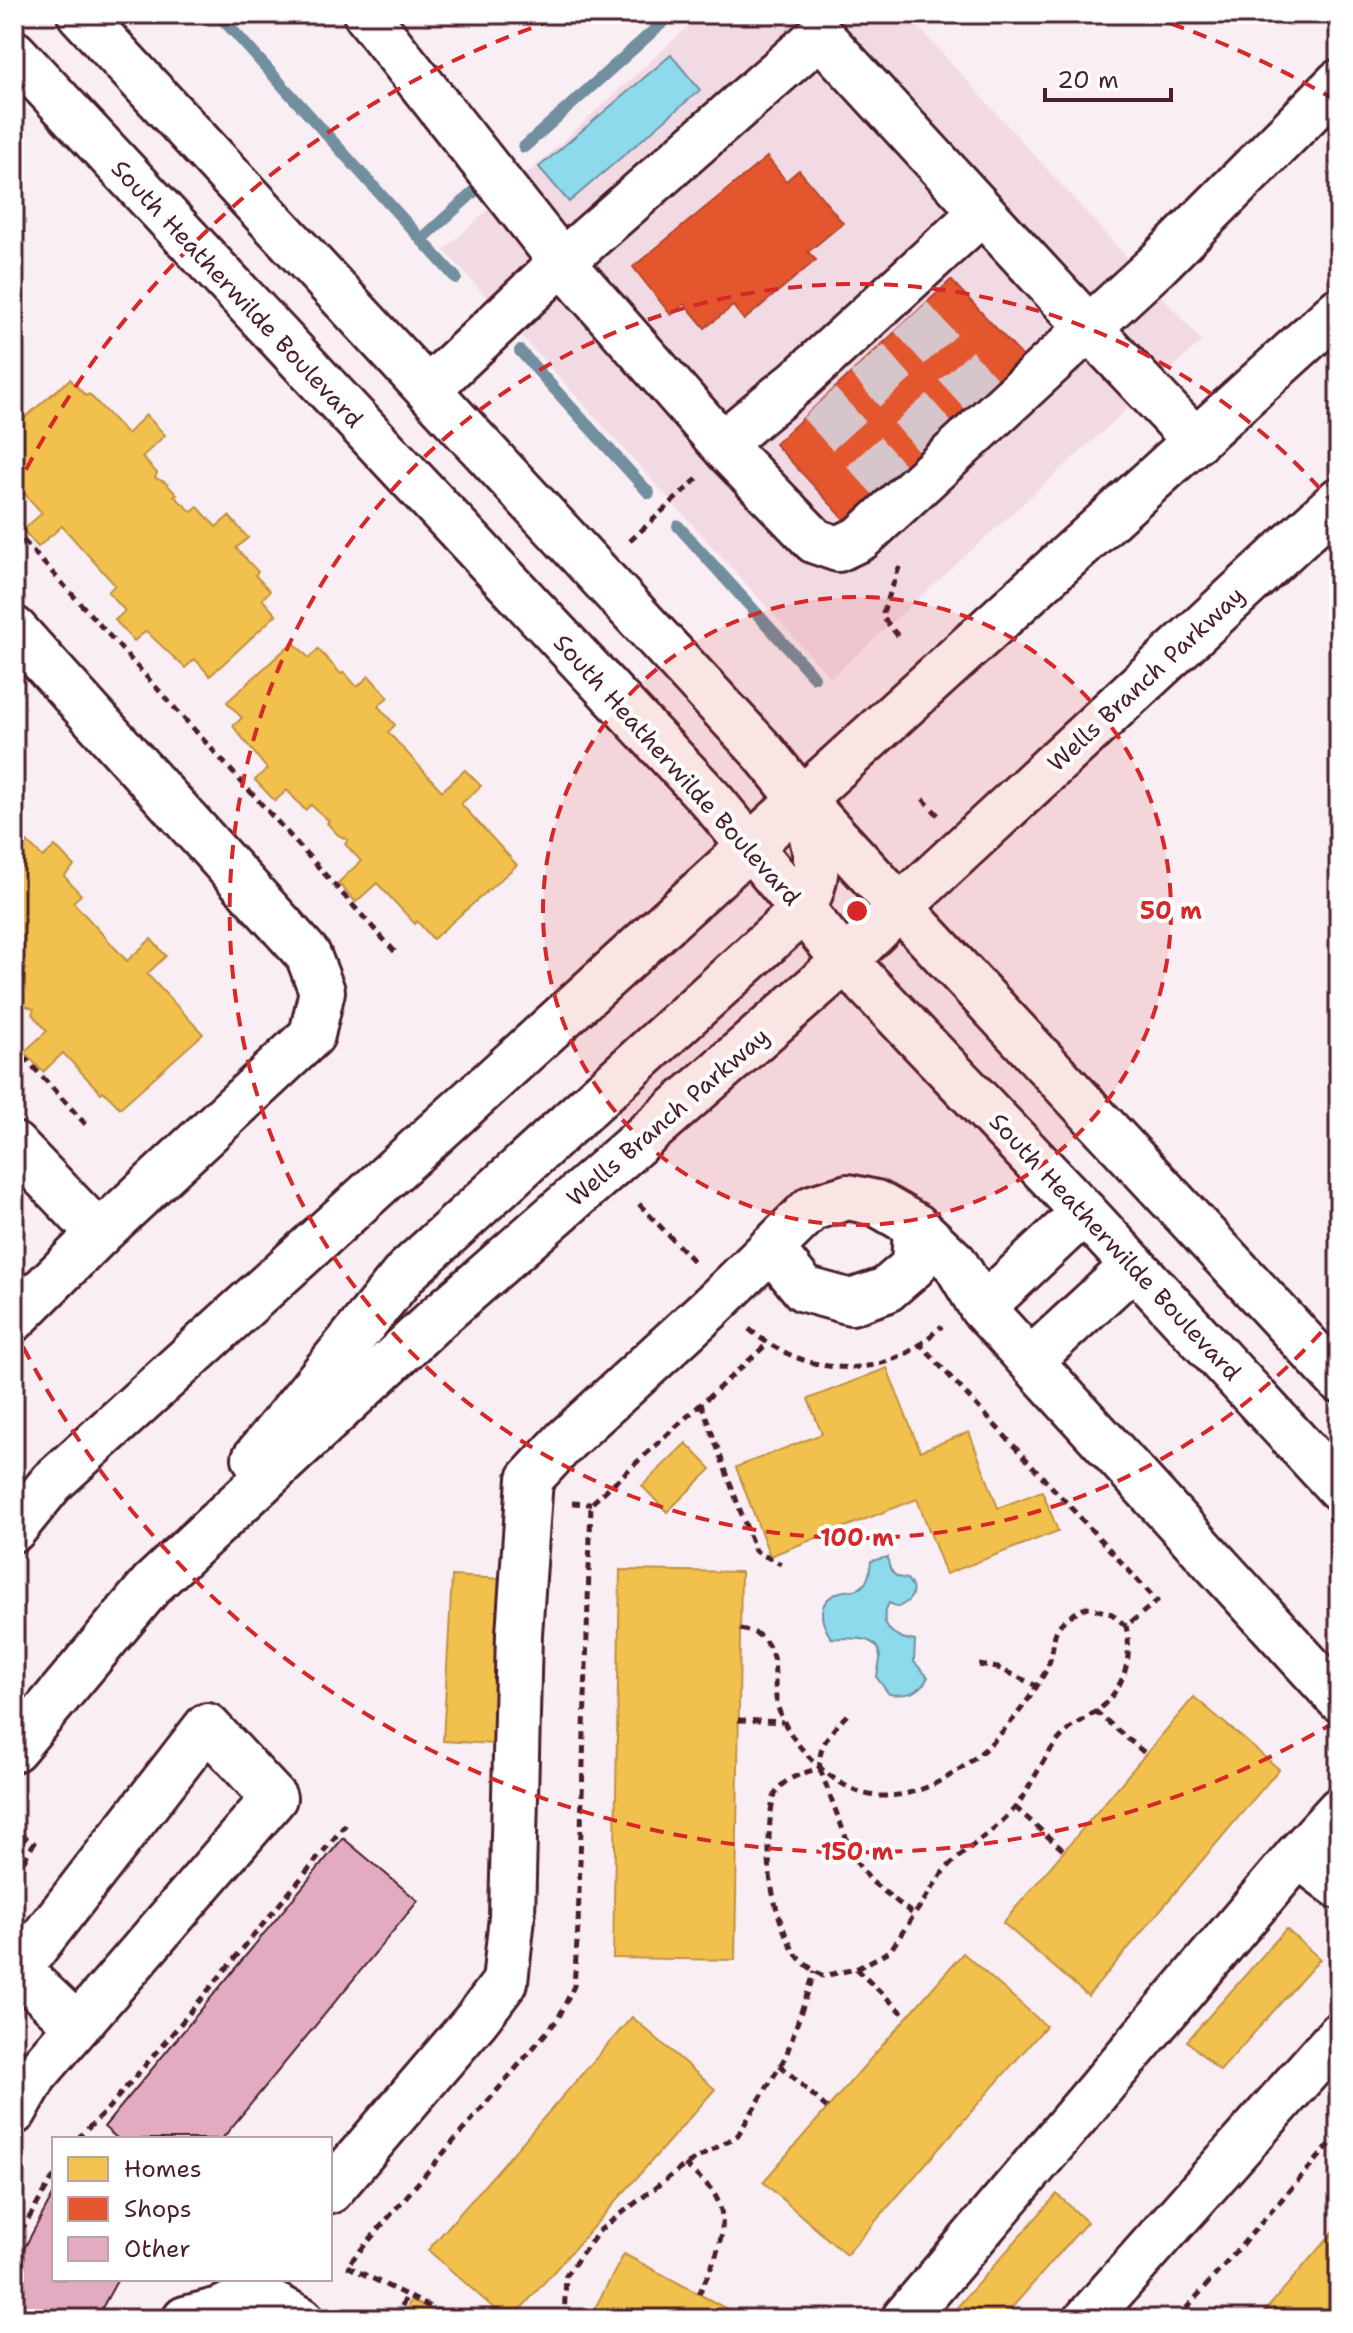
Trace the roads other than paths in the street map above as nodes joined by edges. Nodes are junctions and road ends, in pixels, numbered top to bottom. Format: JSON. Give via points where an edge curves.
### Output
{"nodes":[{"id":1,"x":80,"y":14,"type":"edge"},
{"id":2,"x":366,"y":14,"type":"edge"},
{"id":3,"x":14,"y":53,"type":"edge"},
{"id":4,"x":1339,"y":82,"type":"edge"},
{"id":5,"x":982,"y":212,"type":"junction"},
{"id":6,"x":562,"y":262,"type":"junction"},
{"id":7,"x":1339,"y":310,"type":"edge"},
{"id":8,"x":1089,"y":328,"type":"junction"},
{"id":9,"x":428,"y":389,"type":"junction"},
{"id":10,"x":1196,"y":441,"type":"junction"},
{"id":11,"x":711,"y":460,"type":"junction"},
{"id":12,"x":1339,"y":500,"type":"edge"},
{"id":13,"x":14,"y":629,"type":"edge"},
{"id":14,"x":801,"y":799,"type":"junction"},
{"id":15,"x":750,"y":848,"type":"junction"},
{"id":16,"x":900,"y":907,"type":"junction"},
{"id":17,"x":803,"y":910,"type":"junction"},
{"id":18,"x":845,"y":961,"type":"junction"},
{"id":19,"x":14,"y":1145,"type":"edge"},
{"id":20,"x":1084,"y":1212,"type":"junction"},
{"id":21,"x":916,"y":1226,"type":"junction"},
{"id":22,"x":99,"y":1234,"type":"junction"},
{"id":23,"x":771,"y":1248,"type":"junction"},
{"id":24,"x":1133,"y":1266,"type":"junction"},
{"id":25,"x":963,"y":1317,"type":"junction"},
{"id":26,"x":14,"y":1319,"type":"edge"},
{"id":27,"x":1031,"y":1360,"type":"junction"},
{"id":28,"x":1339,"y":1380,"type":"edge"},
{"id":29,"x":1339,"y":1488,"type":"edge"},
{"id":30,"x":14,"y":1529,"type":"edge"},
{"id":31,"x":152,"y":1584,"type":"junction"},
{"id":32,"x":1339,"y":1699,"type":"edge"},
{"id":33,"x":14,"y":1749,"type":"edge"},
{"id":34,"x":1339,"y":1810,"type":"edge"},
{"id":35,"x":1298,"y":1855,"type":"junction"},
{"id":36,"x":1339,"y":1886,"type":"edge"},
{"id":37,"x":15,"y":1970,"type":"edge"},
{"id":38,"x":77,"y":2026,"type":"junction"},
{"id":39,"x":1339,"y":2035,"type":"edge"},
{"id":40,"x":14,"y":2112,"type":"edge"},
{"id":41,"x":332,"y":2189,"type":"edge"},
{"id":42,"x":258,"y":2286,"type":"edge"},
{"id":43,"x":185,"y":2319,"type":"edge"},
{"id":44,"x":301,"y":2319,"type":"edge"},
{"id":45,"x":904,"y":2319,"type":"edge"},
{"id":46,"x":1087,"y":2319,"type":"edge"}],
"edges":[{"from":1,"to":9,"type":"main road"},
{"from":2,"to":6,"type":"main road"},
{"from":3,"to":15,"type":"main road","name":"South Heatherwilde Boulevard","via":[[713,802]]},
{"from":4,"to":8,"type":"main road"},
{"from":5,"to":6,"type":"main road","via":[[820,35]]},
{"from":5,"to":8,"type":"main road"},
{"from":5,"to":11,"type":"main road","via":[[902,306],[809,392]]},
{"from":6,"to":9,"type":"main road"},
{"from":6,"to":11,"type":"main road"},
{"from":7,"to":10,"type":"main road"},
{"from":8,"to":10,"type":"main road"},
{"from":8,"to":11,"type":"main road","via":[[991,404],[898,490],[861,538],[838,549],[815,541],[728,451]]},
{"from":9,"to":14,"type":"main road"},
{"from":10,"to":14,"type":"main road"},
{"from":12,"to":16,"type":"main road","name":"Wells Branch Parkway"},
{"from":13,"to":22,"type":"main road","via":[[308,955],[322,991],[312,1035]]},
{"from":14,"to":15,"type":"main road"},
{"from":14,"to":16,"type":"main road"},
{"from":14,"to":17,"type":"main road","via":[[817,851],[815,885]]},
{"from":15,"to":17,"type":"main road","name":"South Heatherwilde Boulevard"},
{"from":15,"to":30,"type":"main road","via":[[52,1482]]},
{"from":16,"to":18,"type":"main road","name":"Wells Branch Parkway"},
{"from":16,"to":28,"type":"main road"},
{"from":17,"to":18,"type":"main road","name":"South Heatherwilde Boulevard"},
{"from":17,"to":31,"type":"main road","via":[[406,1272]]},
{"from":18,"to":20,"type":"main road","name":"South Heatherwilde Boulevard"},
{"from":18,"to":31,"type":"main road","name":"Wells Branch Parkway","via":[[436,1319]]},
{"from":19,"to":22,"type":"main road"},
{"from":20,"to":24,"type":"main road","name":"South Heatherwilde Boulevard"},
{"from":20,"to":25,"type":"main road"},
{"from":21,"to":23,"type":"main road","via":[[876,1203],[848,1197],[812,1208]]},
{"from":21,"to":23,"type":"main road","via":[[914,1266],[886,1290],[851,1302],[804,1289]]},
{"from":21,"to":25,"type":"main road","via":[[955,1263]]},
{"from":22,"to":26,"type":"main road"},
{"from":23,"to":41,"type":"main road","via":[[530,1479],[505,1982]]},
{"from":24,"to":27,"type":"main road"},
{"from":24,"to":29,"type":"main road","name":"South Heatherwilde Boulevard"},
{"from":25,"to":27,"type":"main road"},
{"from":27,"to":32,"type":"main road"},
{"from":31,"to":33,"type":"main road","name":"Wells Branch Parkway"},
{"from":34,"to":35,"type":"main road"},
{"from":35,"to":36,"type":"main road"},
{"from":35,"to":45,"type":"main road"},
{"from":37,"to":38,"type":"main road"},
{"from":37,"to":38,"type":"main road","via":[[207,1726],[274,1798]]},
{"from":38,"to":40,"type":"main road","via":[[35,2075]]},
{"from":39,"to":46,"type":"main road"},
{"from":42,"to":43,"type":"main road","via":[[220,2310]]},
{"from":42,"to":44,"type":"main road"}]}
